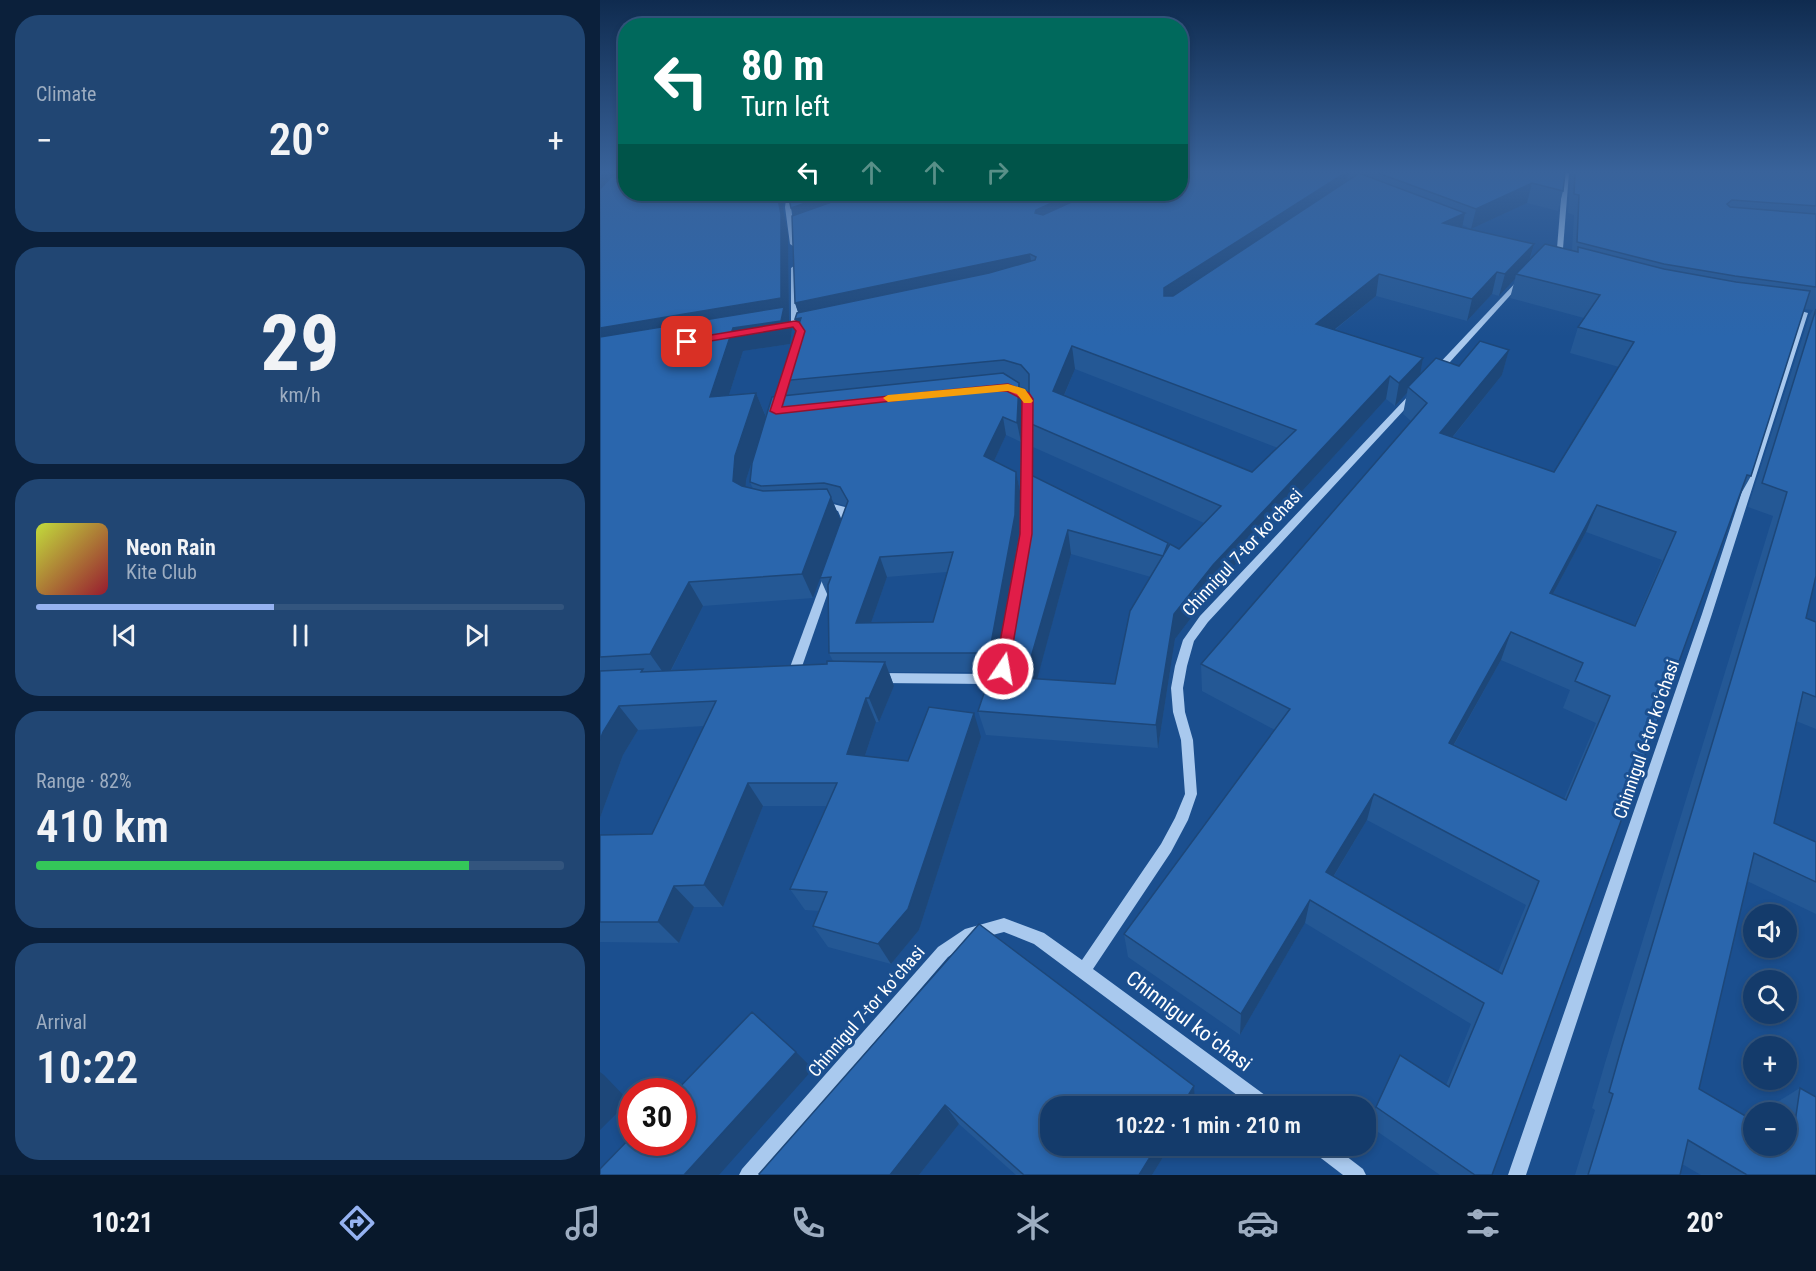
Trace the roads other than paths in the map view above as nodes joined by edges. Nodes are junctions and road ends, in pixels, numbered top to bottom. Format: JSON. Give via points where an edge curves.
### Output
{"nodes":[{"id":1,"x":792,"y":228,"type":"edge"},
{"id":2,"x":1562,"y":228,"type":"edge"},
{"id":3,"x":804,"y":230,"type":"edge"},
{"id":4,"x":793,"y":234,"type":"junction"},
{"id":5,"x":1550,"y":261,"type":"edge"},
{"id":6,"x":1559,"y":264,"type":"junction"},
{"id":7,"x":1569,"y":267,"type":"edge"},
{"id":8,"x":1532,"y":268,"type":"edge"},
{"id":9,"x":1802,"y":312,"type":"edge"},
{"id":10,"x":784,"y":326,"type":"edge"},
{"id":11,"x":798,"y":327,"type":"junction"},
{"id":12,"x":811,"y":329,"type":"edge"},
{"id":13,"x":797,"y":343,"type":"edge"},
{"id":14,"x":790,"y":365,"type":"edge"},
{"id":15,"x":997,"y":388,"type":"edge"},
{"id":16,"x":787,"y":409,"type":"edge"},
{"id":17,"x":776,"y":411,"type":"junction"},
{"id":18,"x":772,"y":421,"type":"edge"},
{"id":19,"x":814,"y":505,"type":"edge"},
{"id":20,"x":844,"y":532,"type":"edge"},
{"id":21,"x":1024,"y":545,"type":"edge"},
{"id":22,"x":832,"y":566,"type":"edge"},
{"id":23,"x":1003,"y":669,"type":"edge"},
{"id":24,"x":792,"y":678,"type":"edge"},
{"id":25,"x":861,"y":678,"type":"edge"},
{"id":26,"x":1084,"y":970,"type":"junction"},
{"id":27,"x":1252,"y":1096,"type":"edge"},
{"id":28,"x":1332,"y":1156,"type":"edge"},
{"id":29,"x":748,"y":1175,"type":"edge"},
{"id":30,"x":1357,"y":1175,"type":"edge"},
{"id":31,"x":1516,"y":1175,"type":"edge"}],
"edges":[{"from":1,"to":4,"type":"street"},
{"from":2,"to":6,"type":"street"},
{"from":3,"to":4,"type":"street"},
{"from":4,"to":11,"type":"street"},
{"from":5,"to":6,"type":"street"},
{"from":6,"to":7,"type":"street"},
{"from":8,"to":26,"type":"street","name":"Chinnigul 7-tor koʻchasi","via":[[1204,619],[1190,640],[1177,688],[1187,740],[1191,794],[1166,848]]},
{"from":9,"to":31,"type":"street","name":"Chinnigul 6-tor koʻchasi","via":[[1707,614]]},
{"from":10,"to":11,"type":"street"},
{"from":11,"to":12,"type":"street"},
{"from":11,"to":13,"type":"street"},
{"from":14,"to":17,"type":"street"},
{"from":15,"to":21,"type":"street","via":[[1017,390],[1028,399]]},
{"from":16,"to":17,"type":"street"},
{"from":17,"to":18,"type":"street"},
{"from":19,"to":20,"type":"street","via":[[842,508],[848,521]]},
{"from":22,"to":24,"type":"street"},
{"from":23,"to":25,"type":"street","via":[[988,679]]},
{"from":26,"to":27,"type":"street","name":"Chinnigul koʻchasi"},
{"from":26,"to":29,"type":"street","name":"Chinnigul 7-tor koʻchasi","via":[[1039,938],[1004,925],[970,934],[943,952],[922,974]]},
{"from":28,"to":30,"type":"street"}]}
